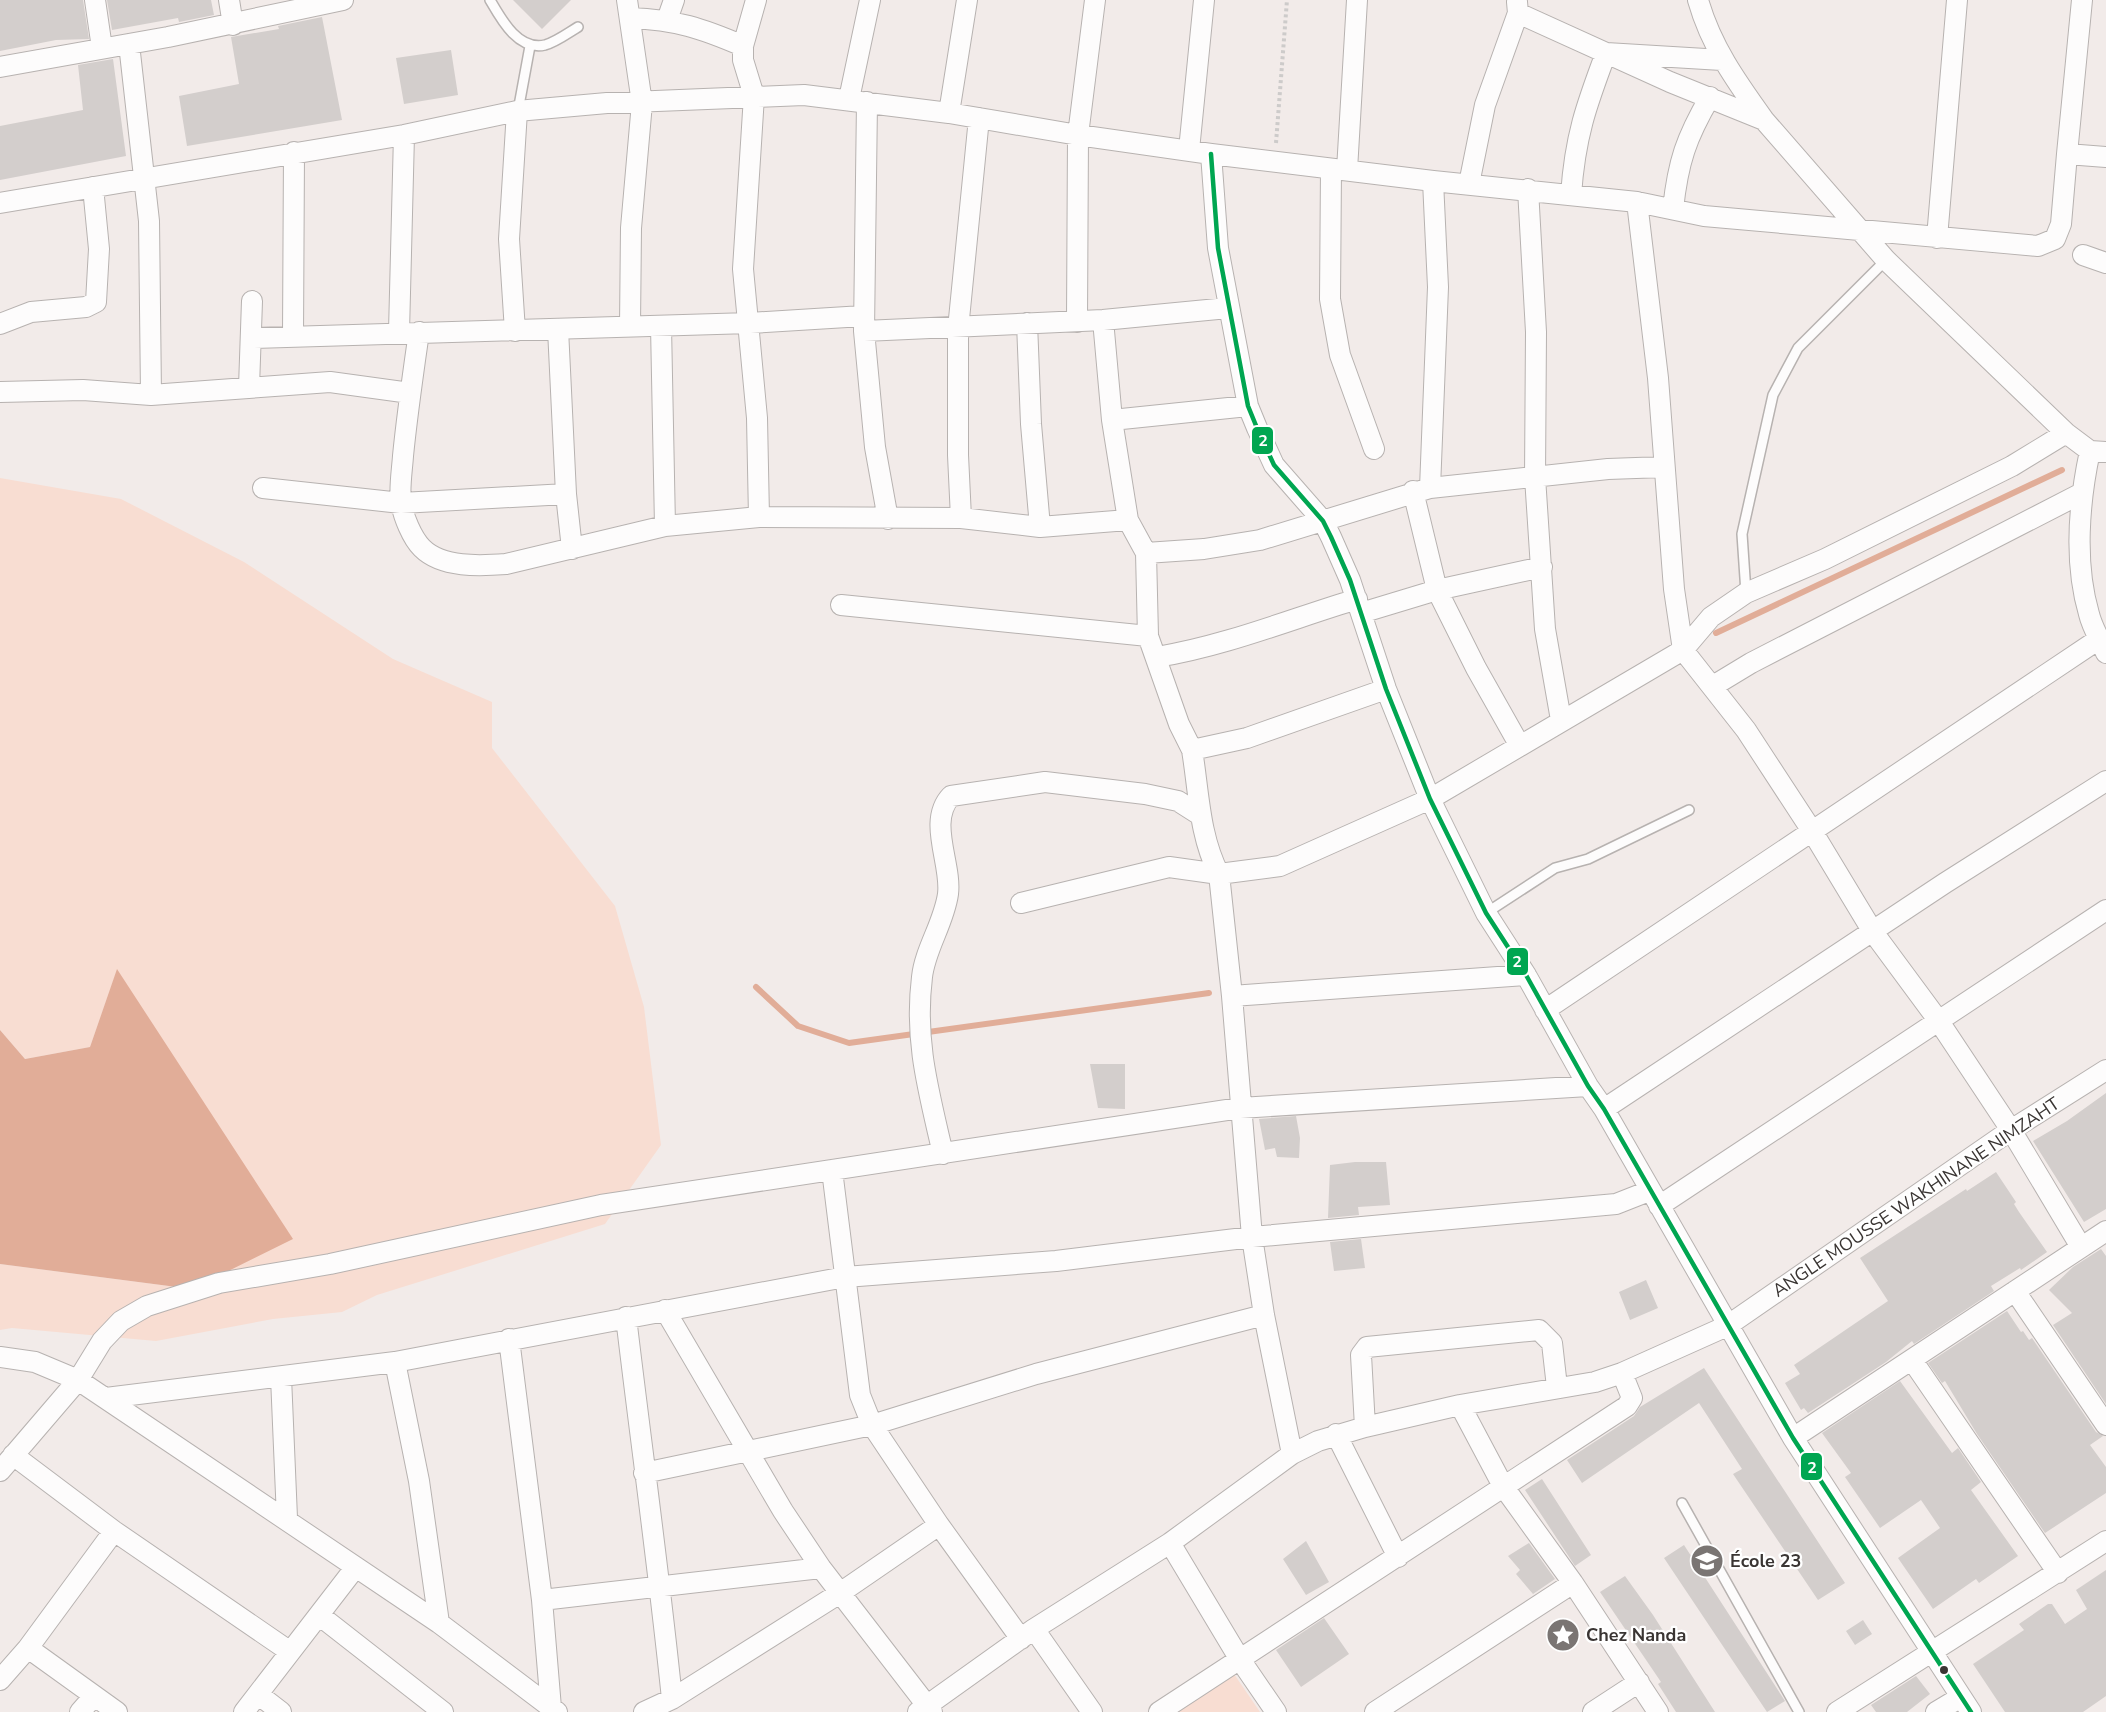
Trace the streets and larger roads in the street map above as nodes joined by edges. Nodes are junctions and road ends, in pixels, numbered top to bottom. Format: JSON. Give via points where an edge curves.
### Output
{"nodes":[{"id":1,"x":95,"y":0,"type":"edge"},
{"id":2,"x":229,"y":0,"type":"edge"},
{"id":3,"x":344,"y":0,"type":"edge"},
{"id":4,"x":674,"y":0,"type":"edge"},
{"id":5,"x":756,"y":0,"type":"edge"},
{"id":6,"x":870,"y":0,"type":"edge"},
{"id":7,"x":967,"y":0,"type":"edge"},
{"id":8,"x":1095,"y":0,"type":"edge"},
{"id":9,"x":1204,"y":0,"type":"edge"},
{"id":10,"x":1357,"y":0,"type":"edge"},
{"id":11,"x":1698,"y":0,"type":"edge"},
{"id":12,"x":1957,"y":0,"type":"edge"},
{"id":13,"x":2082,"y":0,"type":"edge"},
{"id":14,"x":1517,"y":7,"type":"edge"},
{"id":15,"x":629,"y":9,"type":"edge"},
{"id":16,"x":667,"y":20,"type":"junction"},
{"id":17,"x":233,"y":25,"type":"junction"},
{"id":18,"x":129,"y":44,"type":"junction"},
{"id":19,"x":743,"y":46,"type":"junction"},
{"id":20,"x":102,"y":48,"type":"junction"},
{"id":21,"x":1606,"y":53,"type":"junction"},
{"id":22,"x":1722,"y":60,"type":"junction"},
{"id":23,"x":0,"y":67,"type":"edge"},
{"id":24,"x":754,"y":96,"type":"junction"},
{"id":25,"x":1710,"y":97,"type":"junction"},
{"id":26,"x":858,"y":101,"type":"junction"},
{"id":27,"x":642,"y":103,"type":"junction"},
{"id":28,"x":518,"y":111,"type":"junction"},
{"id":29,"x":949,"y":113,"type":"junction"},
{"id":30,"x":979,"y":118,"type":"junction"},
{"id":31,"x":1764,"y":120,"type":"junction"},
{"id":32,"x":404,"y":135,"type":"junction"},
{"id":33,"x":1078,"y":135,"type":"junction"},
{"id":34,"x":1189,"y":150,"type":"junction"},
{"id":35,"x":294,"y":152,"type":"junction"},
{"id":36,"x":1211,"y":154,"type":"junction"},
{"id":37,"x":2067,"y":154,"type":"junction"},
{"id":38,"x":2106,"y":157,"type":"edge"},
{"id":39,"x":1339,"y":170,"type":"junction"},
{"id":40,"x":143,"y":178,"type":"junction"},
{"id":41,"x":1433,"y":181,"type":"junction"},
{"id":42,"x":1469,"y":184,"type":"junction"},
{"id":43,"x":93,"y":187,"type":"junction"},
{"id":44,"x":1528,"y":189,"type":"junction"},
{"id":45,"x":1571,"y":195,"type":"junction"},
{"id":46,"x":1637,"y":202,"type":"junction"},
{"id":47,"x":0,"y":203,"type":"edge"},
{"id":48,"x":1673,"y":209,"type":"junction"},
{"id":49,"x":1863,"y":232,"type":"junction"},
{"id":50,"x":1937,"y":238,"type":"junction"},
{"id":51,"x":2083,"y":255,"type":"dead end"},
{"id":52,"x":2106,"y":262,"type":"edge"},
{"id":53,"x":252,"y":301,"type":"dead end"},
{"id":54,"x":1228,"y":308,"type":"junction"},
{"id":55,"x":1103,"y":320,"type":"junction"},
{"id":56,"x":1077,"y":322,"type":"junction"},
{"id":57,"x":750,"y":323,"type":"junction"},
{"id":58,"x":1027,"y":323,"type":"junction"},
{"id":59,"x":0,"y":324,"type":"edge"},
{"id":60,"x":864,"y":324,"type":"junction"},
{"id":61,"x":630,"y":326,"type":"junction"},
{"id":62,"x":661,"y":326,"type":"junction"},
{"id":63,"x":558,"y":329,"type":"junction"},
{"id":64,"x":958,"y":329,"type":"junction"},
{"id":65,"x":515,"y":331,"type":"junction"},
{"id":66,"x":409,"y":332,"type":"junction"},
{"id":67,"x":293,"y":336,"type":"junction"},
{"id":68,"x":252,"y":338,"type":"junction"},
{"id":69,"x":249,"y":387,"type":"junction"},
{"id":70,"x":0,"y":392,"type":"edge"},
{"id":71,"x":410,"y":393,"type":"junction"},
{"id":72,"x":151,"y":395,"type":"junction"},
{"id":73,"x":1248,"y":406,"type":"junction"},
{"id":74,"x":1112,"y":420,"type":"junction"},
{"id":75,"x":2066,"y":433,"type":"junction"},
{"id":76,"x":1374,"y":449,"type":"dead end"},
{"id":77,"x":2098,"y":452,"type":"edge"},
{"id":78,"x":1664,"y":467,"type":"junction"},
{"id":79,"x":1535,"y":477,"type":"junction"},
{"id":80,"x":263,"y":489,"type":"dead end"},
{"id":81,"x":1422,"y":490,"type":"junction"},
{"id":82,"x":566,"y":494,"type":"junction"},
{"id":83,"x":2080,"y":494,"type":"junction"},
{"id":84,"x":401,"y":503,"type":"junction"},
{"id":85,"x":759,"y":517,"type":"junction"},
{"id":86,"x":961,"y":518,"type":"junction"},
{"id":87,"x":888,"y":519,"type":"junction"},
{"id":88,"x":1128,"y":520,"type":"junction"},
{"id":89,"x":1323,"y":521,"type":"junction"},
{"id":90,"x":665,"y":526,"type":"junction"},
{"id":91,"x":1040,"y":527,"type":"junction"},
{"id":92,"x":572,"y":549,"type":"junction"},
{"id":93,"x":1146,"y":553,"type":"junction"},
{"id":94,"x":1542,"y":567,"type":"junction"},
{"id":95,"x":1437,"y":590,"type":"junction"},
{"id":96,"x":841,"y":605,"type":"dead end"},
{"id":97,"x":1359,"y":606,"type":"junction"},
{"id":98,"x":1148,"y":636,"type":"junction"},
{"id":99,"x":2103,"y":646,"type":"edge"},
{"id":100,"x":1683,"y":650,"type":"junction"},
{"id":101,"x":1157,"y":657,"type":"junction"},
{"id":102,"x":1713,"y":686,"type":"junction"},
{"id":103,"x":1386,"y":689,"type":"junction"},
{"id":104,"x":1561,"y":720,"type":"junction"},
{"id":105,"x":1520,"y":746,"type":"junction"},
{"id":106,"x":1192,"y":750,"type":"junction"},
{"id":107,"x":2106,"y":781,"type":"edge"},
{"id":108,"x":1430,"y":799,"type":"junction"},
{"id":109,"x":1200,"y":813,"type":"junction"},
{"id":110,"x":1812,"y":831,"type":"junction"},
{"id":111,"x":1219,"y":874,"type":"junction"},
{"id":112,"x":1021,"y":903,"type":"dead end"},
{"id":113,"x":2106,"y":910,"type":"edge"},
{"id":114,"x":1873,"y":932,"type":"junction"},
{"id":115,"x":1526,"y":975,"type":"junction"},
{"id":116,"x":1232,"y":996,"type":"junction"},
{"id":117,"x":1545,"y":1010,"type":"junction"},
{"id":118,"x":1938,"y":1020,"type":"junction"},
{"id":119,"x":2106,"y":1070,"type":"edge"},
{"id":120,"x":1588,"y":1086,"type":"junction"},
{"id":121,"x":1240,"y":1108,"type":"junction"},
{"id":122,"x":1604,"y":1109,"type":"junction"},
{"id":123,"x":2012,"y":1130,"type":"junction"},
{"id":124,"x":943,"y":1154,"type":"junction"},
{"id":125,"x":832,"y":1170,"type":"junction"},
{"id":126,"x":1654,"y":1198,"type":"junction"},
{"id":127,"x":2106,"y":1231,"type":"edge"},
{"id":128,"x":1252,"y":1237,"type":"junction"},
{"id":129,"x":2081,"y":1247,"type":"junction"},
{"id":130,"x":845,"y":1277,"type":"junction"},
{"id":131,"x":2015,"y":1291,"type":"junction"},
{"id":132,"x":665,"y":1310,"type":"junction"},
{"id":133,"x":1264,"y":1315,"type":"junction"},
{"id":134,"x":626,"y":1317,"type":"junction"},
{"id":135,"x":1726,"y":1326,"type":"junction"},
{"id":136,"x":509,"y":1339,"type":"junction"},
{"id":137,"x":0,"y":1357,"type":"edge"},
{"id":138,"x":1912,"y":1360,"type":"junction"},
{"id":139,"x":395,"y":1362,"type":"junction"},
{"id":140,"x":1622,"y":1373,"type":"junction"},
{"id":141,"x":281,"y":1377,"type":"junction"},
{"id":142,"x":78,"y":1380,"type":"junction"},
{"id":143,"x":1557,"y":1387,"type":"junction"},
{"id":144,"x":106,"y":1398,"type":"junction"},
{"id":145,"x":1461,"y":1405,"type":"junction"},
{"id":146,"x":872,"y":1425,"type":"junction"},
{"id":147,"x":2106,"y":1425,"type":"edge"},
{"id":148,"x":1365,"y":1427,"type":"junction"},
{"id":149,"x":1336,"y":1434,"type":"junction"},
{"id":150,"x":1793,"y":1438,"type":"junction"},
{"id":151,"x":748,"y":1452,"type":"junction"},
{"id":152,"x":1292,"y":1454,"type":"junction"},
{"id":153,"x":13,"y":1455,"type":"junction"},
{"id":154,"x":0,"y":1471,"type":"edge"},
{"id":155,"x":644,"y":1473,"type":"junction"},
{"id":156,"x":1503,"y":1485,"type":"junction"},
{"id":157,"x":287,"y":1518,"type":"junction"},
{"id":158,"x":939,"y":1525,"type":"junction"},
{"id":159,"x":114,"y":1531,"type":"junction"},
{"id":160,"x":2106,"y":1541,"type":"edge"},
{"id":161,"x":1170,"y":1543,"type":"junction"},
{"id":162,"x":1398,"y":1557,"type":"junction"},
{"id":163,"x":821,"y":1568,"type":"junction"},
{"id":164,"x":355,"y":1569,"type":"junction"},
{"id":165,"x":2058,"y":1573,"type":"junction"},
{"id":166,"x":1573,"y":1583,"type":"junction"},
{"id":167,"x":661,"y":1586,"type":"junction"},
{"id":168,"x":840,"y":1593,"type":"junction"},
{"id":169,"x":542,"y":1600,"type":"junction"},
{"id":170,"x":320,"y":1616,"type":"junction"},
{"id":171,"x":438,"y":1623,"type":"junction"},
{"id":172,"x":1028,"y":1634,"type":"junction"},
{"id":173,"x":28,"y":1648,"type":"junction"},
{"id":174,"x":1932,"y":1650,"type":"junction"},
{"id":175,"x":289,"y":1651,"type":"junction"},
{"id":176,"x":1239,"y":1658,"type":"junction"},
{"id":177,"x":0,"y":1680,"type":"edge"},
{"id":178,"x":1639,"y":1682,"type":"junction"},
{"id":179,"x":94,"y":1695,"type":"junction"},
{"id":180,"x":259,"y":1695,"type":"junction"},
{"id":181,"x":672,"y":1699,"type":"junction"},
{"id":182,"x":1966,"y":1704,"type":"edge"},
{"id":183,"x":554,"y":1710,"type":"edge"},
{"id":184,"x":926,"y":1710,"type":"edge"},
{"id":185,"x":80,"y":1712,"type":"edge"},
{"id":186,"x":117,"y":1712,"type":"edge"},
{"id":187,"x":244,"y":1712,"type":"edge"},
{"id":188,"x":280,"y":1712,"type":"edge"},
{"id":189,"x":443,"y":1712,"type":"edge"},
{"id":190,"x":644,"y":1712,"type":"edge"},
{"id":191,"x":1092,"y":1712,"type":"edge"},
{"id":192,"x":1159,"y":1712,"type":"edge"},
{"id":193,"x":1276,"y":1712,"type":"edge"},
{"id":194,"x":1375,"y":1712,"type":"edge"},
{"id":195,"x":1593,"y":1712,"type":"edge"},
{"id":196,"x":1658,"y":1712,"type":"edge"},
{"id":197,"x":1837,"y":1712,"type":"edge"},
{"id":198,"x":1936,"y":1712,"type":"edge"}],
"edges":[{"from":1,"to":20,"type":"street"},
{"from":2,"to":17,"type":"street"},
{"from":3,"to":17,"type":"street"},
{"from":4,"to":16,"type":"street"},
{"from":5,"to":19,"type":"street"},
{"from":6,"to":26,"type":"street"},
{"from":7,"to":29,"type":"street"},
{"from":8,"to":33,"type":"street"},
{"from":9,"to":34,"type":"street"},
{"from":10,"to":39,"type":"street"},
{"from":11,"to":22,"type":"street"},
{"from":12,"to":50,"type":"street"},
{"from":13,"to":37,"type":"street"},
{"from":14,"to":21,"type":"street"},
{"from":14,"to":42,"type":"street","via":[[1485,105]]},
{"from":15,"to":16,"type":"street"},
{"from":15,"to":27,"type":"street"},
{"from":16,"to":19,"type":"street","via":[[696,26]]},
{"from":17,"to":18,"type":"street"},
{"from":18,"to":20,"type":"street"},
{"from":18,"to":40,"type":"street"},
{"from":19,"to":24,"type":"street","via":[[743,60]]},
{"from":20,"to":23,"type":"street"},
{"from":21,"to":22,"type":"street"},
{"from":21,"to":25,"type":"street"},
{"from":21,"to":45,"type":"street","via":[[1576,139]]},
{"from":22,"to":31,"type":"street"},
{"from":24,"to":26,"type":"street","via":[[804,94]]},
{"from":24,"to":27,"type":"street"},
{"from":24,"to":57,"type":"street","via":[[743,269]]},
{"from":25,"to":31,"type":"street"},
{"from":25,"to":48,"type":"street","via":[[1684,144]]},
{"from":26,"to":29,"type":"street"},
{"from":26,"to":60,"type":"street"},
{"from":27,"to":28,"type":"street","via":[[606,102]]},
{"from":27,"to":61,"type":"street","via":[[631,228]]},
{"from":28,"to":32,"type":"street"},
{"from":28,"to":65,"type":"street","via":[[509,239]]},
{"from":29,"to":30,"type":"street"},
{"from":30,"to":33,"type":"street"},
{"from":30,"to":64,"type":"street"},
{"from":31,"to":49,"type":"street"},
{"from":32,"to":35,"type":"street"},
{"from":32,"to":66,"type":"street"},
{"from":33,"to":34,"type":"street"},
{"from":33,"to":56,"type":"street"},
{"from":34,"to":36,"type":"street"},
{"from":35,"to":40,"type":"street"},
{"from":35,"to":67,"type":"street"},
{"from":36,"to":39,"type":"street"},
{"from":36,"to":54,"type":"street","via":[[1218,248]]},
{"from":37,"to":38,"type":"street"},
{"from":37,"to":50,"type":"street","via":[[2061,224],[2055,239],[2038,246]]},
{"from":39,"to":41,"type":"street"},
{"from":39,"to":76,"type":"street","via":[[1330,299],[1340,355]]},
{"from":40,"to":43,"type":"street"},
{"from":40,"to":72,"type":"street","via":[[151,252]]},
{"from":41,"to":42,"type":"street"},
{"from":41,"to":81,"type":"street","via":[[1438,287]]},
{"from":42,"to":44,"type":"street"},
{"from":43,"to":47,"type":"street"},
{"from":43,"to":59,"type":"street","via":[[99,249],[96,302],[86,307],[31,312]]},
{"from":44,"to":45,"type":"street"},
{"from":44,"to":79,"type":"street","via":[[1536,333]]},
{"from":45,"to":46,"type":"street"},
{"from":46,"to":48,"type":"street"},
{"from":46,"to":78,"type":"street","via":[[1658,378]]},
{"from":48,"to":49,"type":"street","via":[[1704,216]]},
{"from":49,"to":50,"type":"street"},
{"from":49,"to":75,"type":"street","via":[[1886,260]]},
{"from":51,"to":52,"type":"street"},
{"from":53,"to":68,"type":"street"},
{"from":54,"to":55,"type":"street"},
{"from":54,"to":73,"type":"street"},
{"from":55,"to":56,"type":"street"},
{"from":55,"to":74,"type":"street"},
{"from":56,"to":58,"type":"street"},
{"from":57,"to":60,"type":"street"},
{"from":57,"to":62,"type":"street"},
{"from":57,"to":85,"type":"street","via":[[758,418]]},
{"from":58,"to":64,"type":"street"},
{"from":58,"to":91,"type":"street"},
{"from":60,"to":64,"type":"street"},
{"from":60,"to":87,"type":"street","via":[[875,447]]},
{"from":61,"to":62,"type":"street"},
{"from":61,"to":63,"type":"street"},
{"from":62,"to":90,"type":"street"},
{"from":63,"to":65,"type":"street"},
{"from":63,"to":82,"type":"street"},
{"from":64,"to":86,"type":"street"},
{"from":65,"to":66,"type":"street"},
{"from":66,"to":67,"type":"street"},
{"from":66,"to":71,"type":"street"},
{"from":67,"to":68,"type":"street"},
{"from":68,"to":69,"type":"street"},
{"from":69,"to":71,"type":"street","via":[[330,382]]},
{"from":69,"to":72,"type":"street"},
{"from":70,"to":72,"type":"street","via":[[83,390]]},
{"from":71,"to":84,"type":"street"},
{"from":73,"to":74,"type":"street"},
{"from":73,"to":89,"type":"street","via":[[1274,465]]},
{"from":74,"to":88,"type":"street"},
{"from":75,"to":77,"type":"street"},
{"from":75,"to":100,"type":"street","via":[[1992,477],[1746,593],[1711,616]]},
{"from":77,"to":83,"type":"street"},
{"from":78,"to":79,"type":"street"},
{"from":78,"to":100,"type":"street"},
{"from":79,"to":81,"type":"street"},
{"from":79,"to":94,"type":"street"},
{"from":80,"to":84,"type":"street"},
{"from":81,"to":89,"type":"street"},
{"from":81,"to":95,"type":"street"},
{"from":82,"to":84,"type":"street"},
{"from":82,"to":92,"type":"street"},
{"from":83,"to":99,"type":"street","via":[[2084,595]]},
{"from":83,"to":102,"type":"street","via":[[1750,663]]},
{"from":84,"to":92,"type":"street","via":[[414,538],[423,550],[457,563],[506,564]]},
{"from":85,"to":87,"type":"street"},
{"from":85,"to":90,"type":"street"},
{"from":86,"to":87,"type":"street"},
{"from":86,"to":91,"type":"street"},
{"from":88,"to":91,"type":"street"},
{"from":88,"to":93,"type":"street"},
{"from":89,"to":93,"type":"street","via":[[1260,540]]},
{"from":89,"to":97,"type":"street"},
{"from":90,"to":92,"type":"street"},
{"from":93,"to":98,"type":"street"},
{"from":94,"to":95,"type":"street"},
{"from":94,"to":104,"type":"street","via":[[1545,629]]},
{"from":95,"to":97,"type":"street"},
{"from":95,"to":105,"type":"street"},
{"from":96,"to":98,"type":"street"},
{"from":97,"to":101,"type":"street"},
{"from":97,"to":103,"type":"street"},
{"from":98,"to":101,"type":"street"},
{"from":99,"to":110,"type":"street"},
{"from":100,"to":102,"type":"street"},
{"from":100,"to":104,"type":"street"},
{"from":101,"to":106,"type":"street","via":[[1179,724]]},
{"from":102,"to":110,"type":"street"},
{"from":103,"to":106,"type":"street","via":[[1247,738]]},
{"from":103,"to":108,"type":"street"},
{"from":104,"to":105,"type":"street"},
{"from":105,"to":108,"type":"street"},
{"from":106,"to":109,"type":"street"},
{"from":107,"to":114,"type":"street"},
{"from":108,"to":111,"type":"street","via":[[1280,866]]},
{"from":108,"to":115,"type":"street","via":[[1486,913]]},
{"from":109,"to":111,"type":"street"},
{"from":109,"to":124,"type":"street","via":[[1178,801],[1145,794],[1046,782],[951,796],[945,802],[941,822],[948,893],[922,975],[920,1033],[920,1052]]},
{"from":110,"to":114,"type":"street"},
{"from":110,"to":117,"type":"street"},
{"from":111,"to":112,"type":"street","via":[[1169,867]]},
{"from":111,"to":116,"type":"street"},
{"from":113,"to":118,"type":"street"},
{"from":114,"to":118,"type":"street"},
{"from":114,"to":122,"type":"street"},
{"from":115,"to":116,"type":"street"},
{"from":115,"to":117,"type":"street"},
{"from":116,"to":121,"type":"street"},
{"from":117,"to":120,"type":"street"},
{"from":118,"to":123,"type":"street"},
{"from":118,"to":126,"type":"street"},
{"from":119,"to":123,"type":"street","name":"ANGLE MOUSSE WAKHINANE NIMZAHT"},
{"from":120,"to":121,"type":"street"},
{"from":120,"to":122,"type":"street"},
{"from":121,"to":124,"type":"street"},
{"from":121,"to":128,"type":"street"},
{"from":122,"to":126,"type":"street"},
{"from":123,"to":129,"type":"street"},
{"from":123,"to":135,"type":"street","name":"ANGLE MOUSSE WAKHINANE NIMZAHT"},
{"from":124,"to":125,"type":"street"},
{"from":125,"to":130,"type":"street"},
{"from":125,"to":142,"type":"street","via":[[601,1205],[330,1264],[219,1283],[147,1306],[121,1321],[102,1341]]},
{"from":126,"to":128,"type":"street"},
{"from":126,"to":135,"type":"street"},
{"from":127,"to":129,"type":"street"},
{"from":128,"to":130,"type":"street","via":[[1056,1261]]},
{"from":128,"to":133,"type":"street"},
{"from":129,"to":131,"type":"street"},
{"from":130,"to":132,"type":"street"},
{"from":130,"to":146,"type":"street","via":[[860,1395]]},
{"from":131,"to":138,"type":"street"},
{"from":131,"to":147,"type":"street"},
{"from":132,"to":134,"type":"street"},
{"from":132,"to":151,"type":"street"},
{"from":133,"to":146,"type":"street","via":[[1036,1374]]},
{"from":133,"to":152,"type":"street"},
{"from":134,"to":136,"type":"street"},
{"from":134,"to":155,"type":"street"},
{"from":135,"to":140,"type":"street","name":"ANGLE MOUSSE WAKHINANE NIMZAHT"},
{"from":135,"to":150,"type":"street"},
{"from":136,"to":139,"type":"street"},
{"from":136,"to":169,"type":"street"},
{"from":137,"to":142,"type":"street","via":[[35,1362]]},
{"from":138,"to":150,"type":"street"},
{"from":138,"to":165,"type":"street"},
{"from":139,"to":141,"type":"street"},
{"from":139,"to":171,"type":"street","via":[[419,1481]]},
{"from":140,"to":143,"type":"street","name":"ANGLE MOUSSE WAKHINANE NIMZAHT","via":[[1596,1382]]},
{"from":140,"to":156,"type":"street","via":[[1632,1398],[1627,1406]]},
{"from":141,"to":144,"type":"street"},
{"from":141,"to":157,"type":"street"},
{"from":142,"to":144,"type":"street"},
{"from":142,"to":153,"type":"street"},
{"from":143,"to":145,"type":"street","name":"ANGLE MOUSSE WAKHINANE NIMZAHT"},
{"from":143,"to":148,"type":"street","via":[[1552,1343],[1539,1330],[1366,1347],[1361,1355]]},
{"from":144,"to":157,"type":"street"},
{"from":145,"to":148,"type":"street","name":"ANGLE MOUSSE WAKHINANE NIMZAHT"},
{"from":145,"to":156,"type":"street"},
{"from":146,"to":151,"type":"street"},
{"from":146,"to":158,"type":"street"},
{"from":148,"to":149,"type":"street","name":"ANGLE MOUSSE WAKHINANE NIMZAHT"},
{"from":149,"to":152,"type":"street","name":"ANGLE MOUSSE WAKHINANE NIMZAHT"},
{"from":149,"to":162,"type":"street"},
{"from":150,"to":174,"type":"street"},
{"from":151,"to":155,"type":"street"},
{"from":151,"to":163,"type":"street"},
{"from":152,"to":161,"type":"street","name":"ANGLE MOUSSE WAKHINANE NIMZAHT"},
{"from":153,"to":154,"type":"street"},
{"from":153,"to":159,"type":"street"},
{"from":155,"to":167,"type":"street"},
{"from":156,"to":162,"type":"street"},
{"from":156,"to":166,"type":"street"},
{"from":157,"to":164,"type":"street"},
{"from":158,"to":168,"type":"street"},
{"from":158,"to":172,"type":"street"},
{"from":159,"to":173,"type":"street"},
{"from":159,"to":175,"type":"street"},
{"from":160,"to":165,"type":"street"},
{"from":161,"to":172,"type":"street","name":"ANGLE MOUSSE WAKHINANE NIMZAHT"},
{"from":161,"to":176,"type":"street"},
{"from":162,"to":176,"type":"street"},
{"from":163,"to":167,"type":"street"},
{"from":163,"to":168,"type":"street"},
{"from":164,"to":170,"type":"street"},
{"from":164,"to":171,"type":"street"},
{"from":165,"to":174,"type":"street"},
{"from":166,"to":178,"type":"street"},
{"from":166,"to":194,"type":"street"},
{"from":167,"to":169,"type":"street"},
{"from":167,"to":181,"type":"street"},
{"from":168,"to":181,"type":"street"},
{"from":168,"to":184,"type":"street"},
{"from":169,"to":183,"type":"street"},
{"from":170,"to":175,"type":"street"},
{"from":170,"to":189,"type":"street"},
{"from":171,"to":183,"type":"street"},
{"from":172,"to":184,"type":"street","name":"ANGLE MOUSSE WAKHINANE NIMZAHT"},
{"from":172,"to":191,"type":"street"},
{"from":173,"to":177,"type":"street"},
{"from":173,"to":179,"type":"street"},
{"from":174,"to":182,"type":"street"},
{"from":174,"to":197,"type":"street"},
{"from":175,"to":180,"type":"street"},
{"from":176,"to":192,"type":"street"},
{"from":176,"to":193,"type":"street"},
{"from":178,"to":195,"type":"street"},
{"from":178,"to":196,"type":"street"},
{"from":179,"to":185,"type":"street"},
{"from":179,"to":186,"type":"street"},
{"from":180,"to":187,"type":"street"},
{"from":180,"to":188,"type":"street"},
{"from":181,"to":190,"type":"street"},
{"from":182,"to":198,"type":"street"}]}
